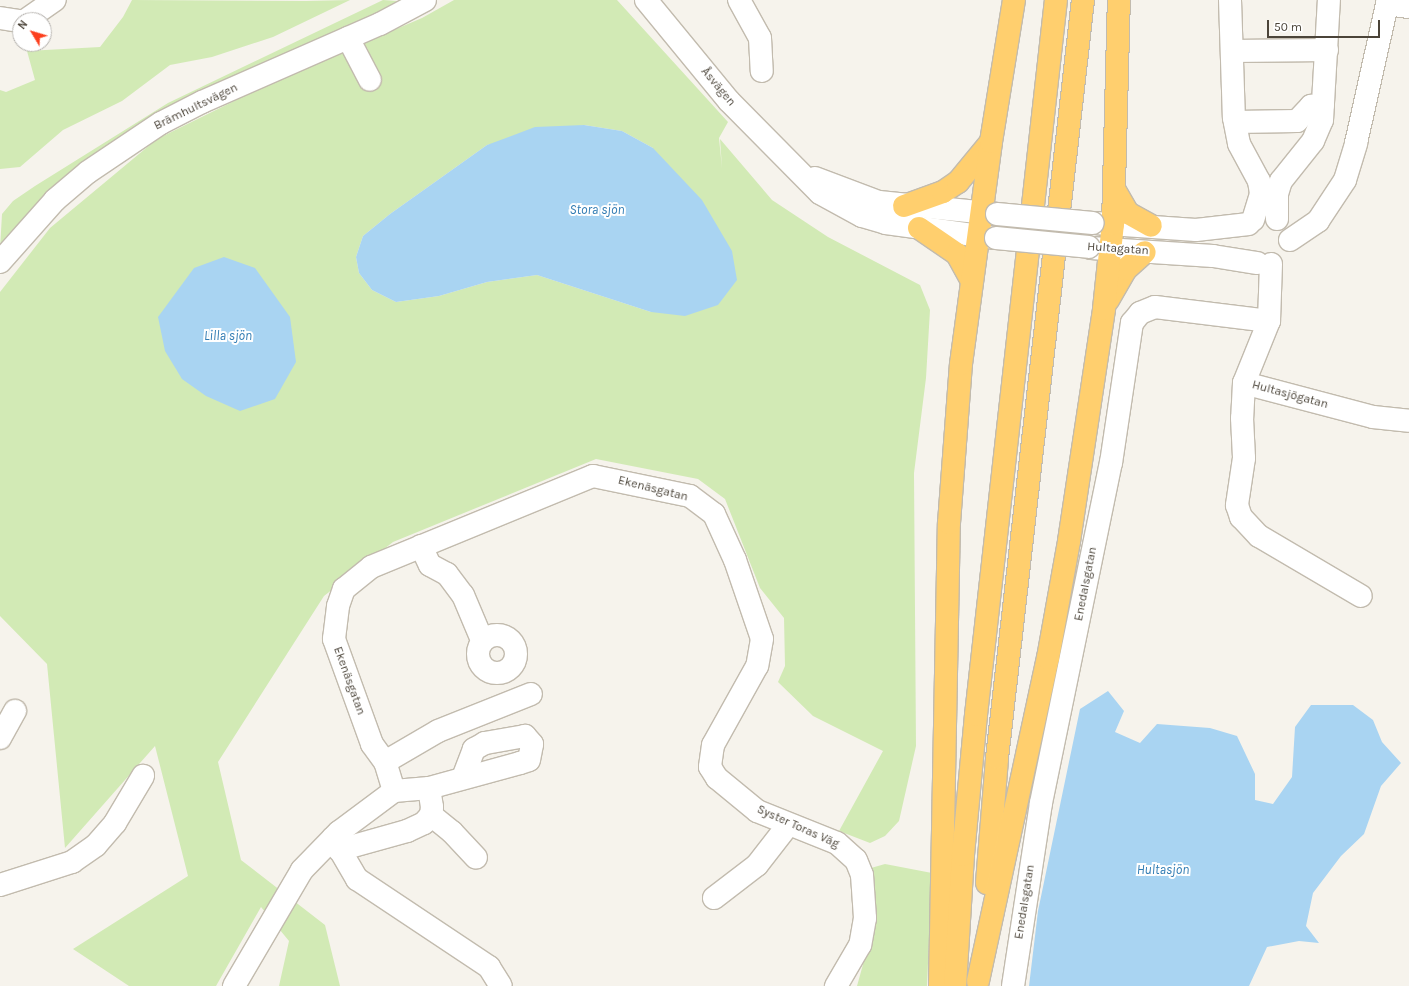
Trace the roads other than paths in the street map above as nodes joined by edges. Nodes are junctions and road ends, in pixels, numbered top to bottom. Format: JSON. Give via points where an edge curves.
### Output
{"nodes":[{"id":1,"x":54,"y":0,"type":"edge"},
{"id":2,"x":425,"y":0,"type":"edge"},
{"id":3,"x":739,"y":0,"type":"edge"},
{"id":4,"x":1014,"y":0,"type":"edge"},
{"id":5,"x":1056,"y":0,"type":"edge"},
{"id":6,"x":1083,"y":0,"type":"edge"},
{"id":7,"x":1118,"y":0,"type":"edge"},
{"id":8,"x":1230,"y":0,"type":"edge"},
{"id":9,"x":1387,"y":2,"type":"edge"},
{"id":10,"x":1327,"y":3,"type":"edge"},
{"id":11,"x":647,"y":4,"type":"edge"},
{"id":12,"x":1409,"y":7,"type":"edge"},
{"id":13,"x":37,"y":12,"type":"edge"},
{"id":14,"x":0,"y":18,"type":"edge"},
{"id":15,"x":12,"y":19,"type":"edge"},
{"id":16,"x":348,"y":38,"type":"junction"},
{"id":17,"x":1327,"y":50,"type":"junction"},
{"id":18,"x":1232,"y":51,"type":"junction"},
{"id":19,"x":762,"y":71,"type":"dead end"},
{"id":20,"x":370,"y":80,"type":"dead end"},
{"id":21,"x":1323,"y":105,"type":"junction"},
{"id":22,"x":1235,"y":122,"type":"junction"},
{"id":23,"x":991,"y":142,"type":"junction"},
{"id":24,"x":795,"y":169,"type":"junction"},
{"id":25,"x":1114,"y":188,"type":"junction"},
{"id":26,"x":1269,"y":194,"type":"junction"},
{"id":27,"x":904,"y":206,"type":"junction"},
{"id":28,"x":989,"y":213,"type":"junction"},
{"id":29,"x":1277,"y":220,"type":"junction"},
{"id":30,"x":1251,"y":222,"type":"junction"},
{"id":31,"x":1103,"y":223,"type":"junction"},
{"id":32,"x":1151,"y":226,"type":"junction"},
{"id":33,"x":919,"y":228,"type":"junction"},
{"id":34,"x":987,"y":237,"type":"junction"},
{"id":35,"x":1290,"y":240,"type":"junction"},
{"id":36,"x":1100,"y":248,"type":"junction"},
{"id":37,"x":1145,"y":252,"type":"junction"},
{"id":38,"x":0,"y":262,"type":"edge"},
{"id":39,"x":1264,"y":264,"type":"junction"},
{"id":40,"x":971,"y":279,"type":"junction"},
{"id":41,"x":1104,"y":309,"type":"junction"},
{"id":42,"x":1269,"y":321,"type":"junction"},
{"id":43,"x":1244,"y":383,"type":"junction"},
{"id":44,"x":1409,"y":420,"type":"edge"},
{"id":45,"x":421,"y":546,"type":"junction"},
{"id":46,"x":1361,"y":596,"type":"dead end"},
{"id":47,"x":482,"y":640,"type":"dead end"},
{"id":48,"x":531,"y":694,"type":"dead end"},
{"id":49,"x":15,"y":711,"type":"dead end"},
{"id":50,"x":0,"y":738,"type":"edge"},
{"id":51,"x":713,"y":746,"type":"joint"},
{"id":52,"x":385,"y":762,"type":"junction"},
{"id":53,"x":143,"y":776,"type":"dead end"},
{"id":54,"x":463,"y":778,"type":"dead end"},
{"id":55,"x":429,"y":788,"type":"junction"},
{"id":56,"x":394,"y":791,"type":"junction"},
{"id":57,"x":430,"y":815,"type":"junction"},
{"id":58,"x":788,"y":825,"type":"junction"},
{"id":59,"x":336,"y":844,"type":"junction"},
{"id":60,"x":476,"y":858,"type":"dead end"},
{"id":61,"x":0,"y":884,"type":"edge"},
{"id":62,"x":714,"y":898,"type":"dead end"},
{"id":63,"x":978,"y":984,"type":"edge"},
{"id":64,"x":234,"y":986,"type":"edge"},
{"id":65,"x":501,"y":986,"type":"edge"},
{"id":66,"x":836,"y":986,"type":"edge"},
{"id":67,"x":940,"y":986,"type":"edge"},
{"id":68,"x":955,"y":986,"type":"edge"},
{"id":69,"x":1014,"y":986,"type":"edge"}],
"edges":[{"from":1,"to":13,"type":"street"},
{"from":2,"to":16,"type":"street","name":"Brämhultsvägen"},
{"from":3,"to":19,"type":"street","via":[[760,38]]},
{"from":4,"to":23,"type":"highway"},
{"from":5,"to":68,"type":"highway","via":[[976,715],[963,855]]},
{"from":6,"to":63,"type":"highway","via":[[997,758]]},
{"from":7,"to":25,"type":"highway"},
{"from":8,"to":18,"type":"street"},
{"from":9,"to":12,"type":"street"},
{"from":9,"to":35,"type":"street","via":[[1356,143],[1345,180],[1318,221]]},
{"from":10,"to":17,"type":"street"},
{"from":11,"to":24,"type":"street","name":"Åsvägen","via":[[729,101]]},
{"from":14,"to":15,"type":"street"},
{"from":16,"to":20,"type":"street"},
{"from":16,"to":38,"type":"street","name":"Brämhultsvägen","via":[[202,102],[142,134],[88,172],[55,200]]},
{"from":17,"to":18,"type":"street"},
{"from":17,"to":21,"type":"street"},
{"from":18,"to":22,"type":"street"},
{"from":21,"to":22,"type":"street","via":[[1310,106],[1297,121]]},
{"from":21,"to":26,"type":"street","via":[[1322,120],[1313,142]]},
{"from":22,"to":26,"type":"street","via":[[1239,144]]},
{"from":23,"to":27,"type":"highway","via":[[958,182],[943,192]]},
{"from":23,"to":28,"type":"highway"},
{"from":24,"to":27,"type":"street","name":"Åsvägen","via":[[852,194]]},
{"from":24,"to":33,"type":"street","name":"Åsvägen","via":[[820,193],[862,216]]},
{"from":25,"to":31,"type":"highway"},
{"from":25,"to":32,"type":"highway","via":[[1128,213]]},
{"from":26,"to":29,"type":"street"},
{"from":26,"to":30,"type":"street"},
{"from":27,"to":28,"type":"street","name":"Åsvägen"},
{"from":28,"to":31,"type":"street","name":"Hultagatan","bridge":true},
{"from":28,"to":34,"type":"highway"},
{"from":29,"to":30,"type":"street","name":"Hultagatan","via":[[1265,216]]},
{"from":29,"to":35,"type":"street","via":[[1288,232]]},
{"from":30,"to":32,"type":"street","name":"Hultagatan","via":[[1196,230]]},
{"from":30,"to":39,"type":"street","via":[[1242,238],[1242,246],[1250,259]]},
{"from":31,"to":32,"type":"street","name":"Hultagatan"},
{"from":31,"to":36,"type":"highway"},
{"from":33,"to":34,"type":"street","name":"Åsvägen"},
{"from":33,"to":40,"type":"highway","via":[[957,254]]},
{"from":34,"to":36,"type":"street","name":"Hultagatan","bridge":true},
{"from":34,"to":40,"type":"highway"},
{"from":35,"to":39,"type":"street","via":[[1286,255]]},
{"from":36,"to":37,"type":"street","name":"Hultagatan"},
{"from":36,"to":41,"type":"highway"},
{"from":37,"to":39,"type":"street","name":"Hultagatan","via":[[1213,256]]},
{"from":37,"to":41,"type":"highway","via":[[1126,269]]},
{"from":39,"to":42,"type":"street","name":"Hultasjögatan"},
{"from":40,"to":67,"type":"highway","via":[[961,364],[949,524]]},
{"from":41,"to":63,"type":"highway","via":[[1051,642]]},
{"from":42,"to":43,"type":"street","name":"Hultasjögatan"},
{"from":42,"to":69,"type":"street","name":"Enedalsgatan","via":[[1155,307],[1140,313],[1132,323],[1111,463],[1041,802]]},
{"from":43,"to":44,"type":"street","name":"Hultasjögatan","via":[[1373,416]]},
{"from":43,"to":46,"type":"street","via":[[1244,458],[1237,505],[1241,517],[1259,536]]},
{"from":45,"to":47,"type":"street","via":[[430,565],[447,574],[463,595]]},
{"from":45,"to":51,"type":"street","name":"Ekenäsgatan","via":[[593,476],[690,496],[714,514],[735,560],[762,639],[757,666]]},
{"from":45,"to":52,"type":"street","name":"Ekenäsgatan","via":[[371,567],[356,577],[344,589],[335,622],[337,648],[372,744]]},
{"from":48,"to":52,"type":"street","via":[[438,731]]},
{"from":49,"to":50,"type":"street"},
{"from":51,"to":58,"type":"street","name":"Syster Toras Väg","via":[[710,767],[717,778],[757,810]]},
{"from":52,"to":56,"type":"street","name":"Ekenäsgatan"},
{"from":53,"to":61,"type":"street","via":[[115,823],[96,846],[72,862]]},
{"from":54,"to":55,"type":"street"},
{"from":55,"to":56,"type":"street"},
{"from":55,"to":57,"type":"street","via":[[432,807]]},
{"from":56,"to":59,"type":"street"},
{"from":57,"to":59,"type":"street","via":[[424,823],[407,831]]},
{"from":57,"to":60,"type":"street","via":[[452,832]]},
{"from":58,"to":62,"type":"street","via":[[758,865]]},
{"from":58,"to":66,"type":"street","name":"Syster Toras Väg","via":[[837,843],[856,860],[862,875],[865,918],[860,945]]},
{"from":59,"to":64,"type":"street","via":[[302,870]]},
{"from":59,"to":65,"type":"street","via":[[357,879],[489,967]]}]}
